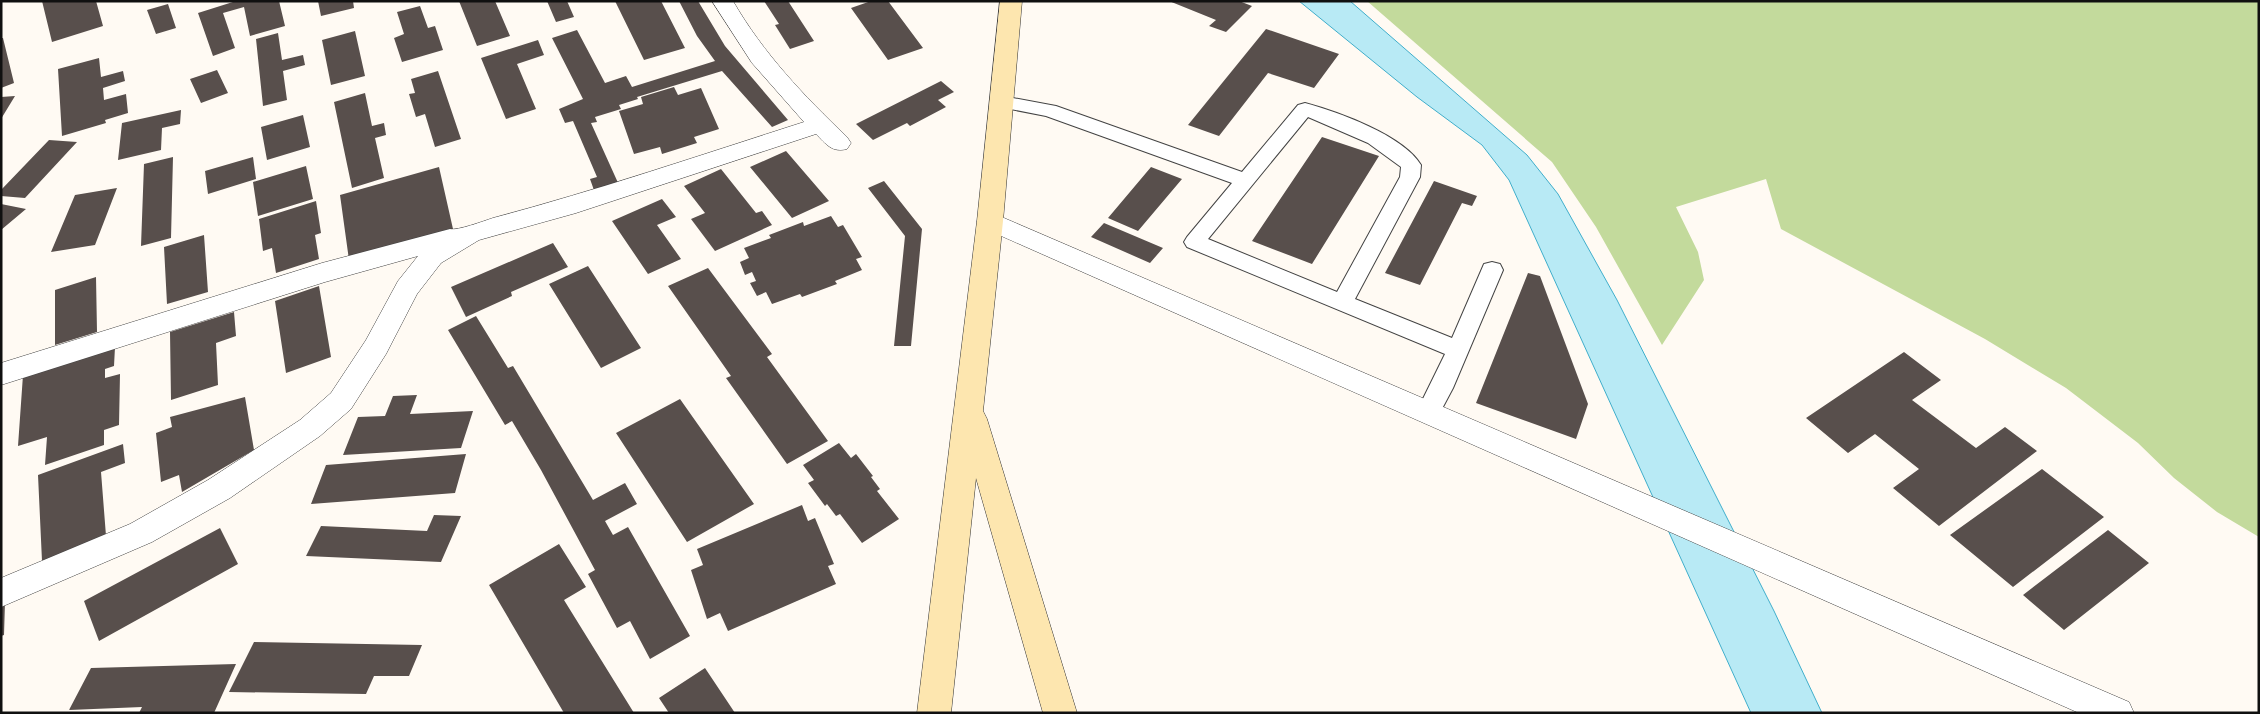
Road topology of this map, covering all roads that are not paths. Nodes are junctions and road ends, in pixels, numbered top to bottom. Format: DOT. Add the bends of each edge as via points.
graph roads {
  1 [pos="722,1"];
  2 [pos="1011,1"];
  3 [pos="1002,102"];
  4 [pos="1247,181"];
  5 [pos="990,222"];
  6 [pos="471,232"];
  7 [pos="1492,270"];
  8 [pos="1342,302"];
  9 [pos="1458,350"];
  10 [pos="1,374"];
  11 [pos="970,408"];
  12 [pos="1428,413"];
  13 [pos="1,593"];
  14 [pos="934,713"];
  15 [pos="1060,713"];
  16 [pos="2117,713"];
  1 -- 6 [label="street" via="734,23 794,100 830,134"];
  2 -- 3 [label="main road"];
  3 -- 4 [label="lane" via="1049,110"];
  3 -- 5 [label="main road"];
  4 -- 8 [label="lane" via="1194,242"];
  4 -- 8 [label="lane" via="1306,109 1369,135 1397,150 1411,165 1410,177"];
  5 -- 11 [label="main road"];
  5 -- 12 [label="street"];
  6 -- 10 [label="street" via="322,273"];
  6 -- 13 [label="street" via="432,256 407,288 376,347 341,401 310,428 220,489 140,533"];
  7 -- 9 [label="lane"];
  8 -- 9 [label="lane"];
  9 -- 12 [label="lane"];
  11 -- 14 [label="main road"];
  11 -- 15 [label="main road"];
  12 -- 16 [label="street"];
}
